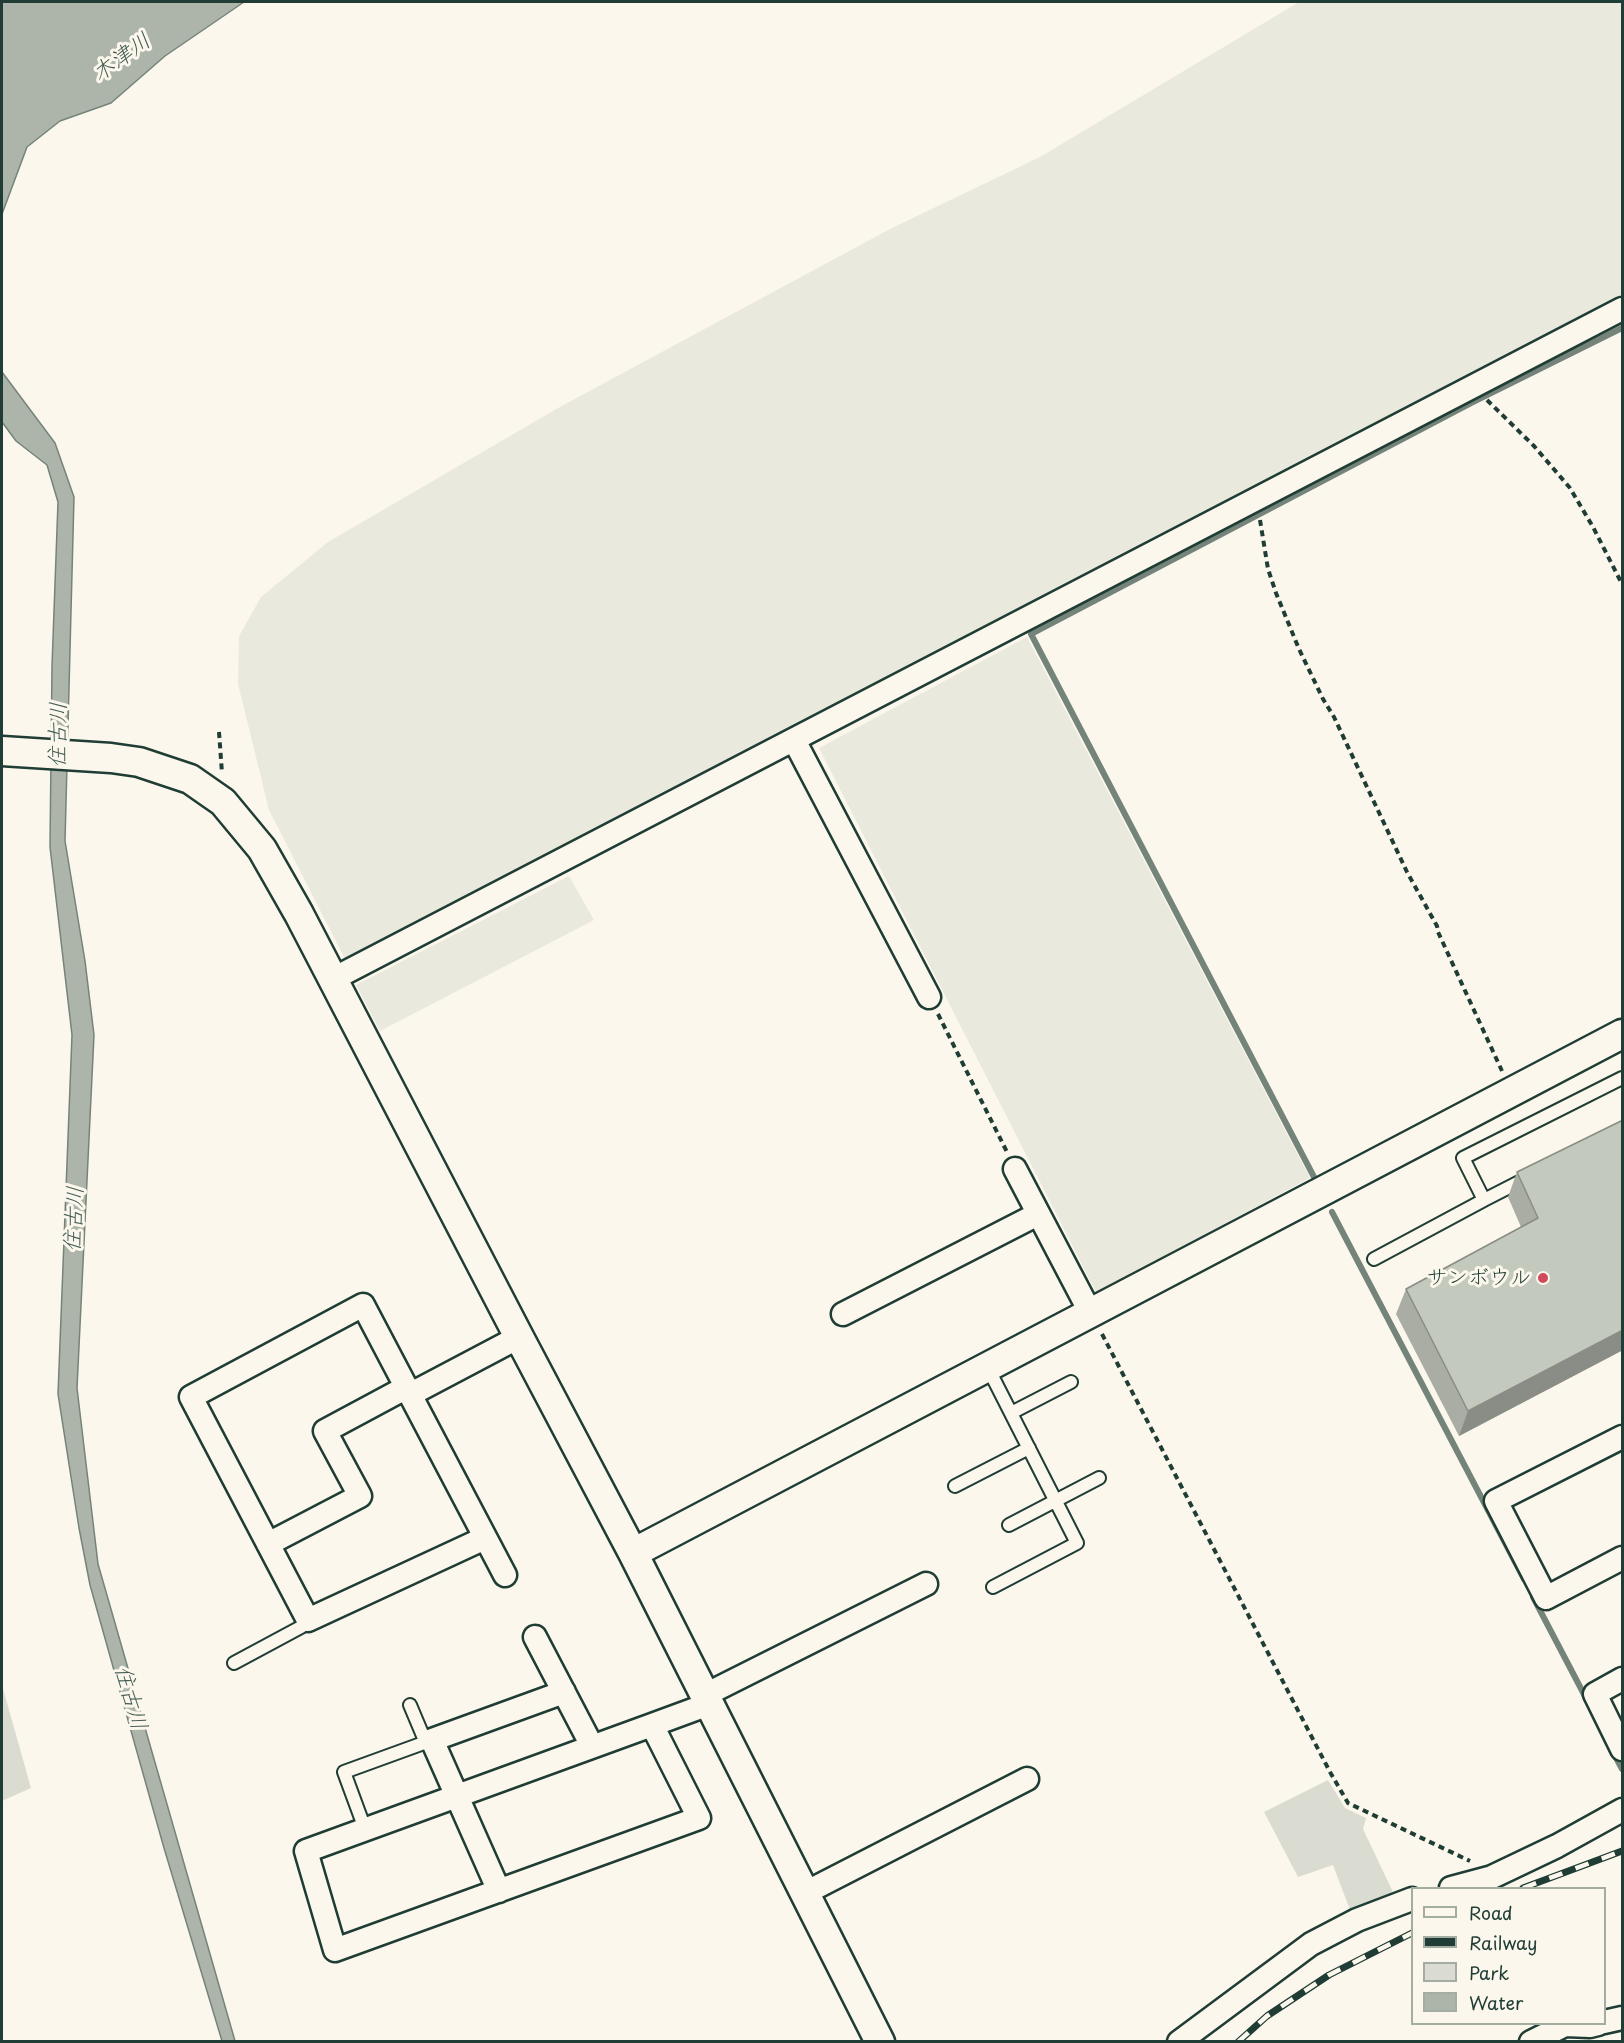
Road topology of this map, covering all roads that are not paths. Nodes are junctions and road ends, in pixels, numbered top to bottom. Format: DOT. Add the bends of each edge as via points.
graph roads {
  1 [pos="1623,309"];
  2 [pos="794,740"];
  3 [pos="4,751"];
  4 [pos="333,979"];
  5 [pos="929,998"];
  6 [pos="1623,1034"];
  7 [pos="1623,1078"];
  8 [pos="1015,1169"];
  9 [pos="1537,1173"];
  10 [pos="1484,1200"];
  11 [pos="1038,1214"];
  12 [pos="1374,1259"];
  13 [pos="843,1314"];
  14 [pos="1091,1314"];
  15 [pos="519,1337"];
  16 [pos="988,1368"];
  17 [pos="1071,1382"];
  18 [pos="409,1390"];
  19 [pos="1011,1413"];
  20 [pos="1623,1437"];
  21 [pos="1029,1448"];
  22 [pos="1099,1478"];
  23 [pos="955,1486"];
  24 [pos="1056,1501"];
  25 [pos="1009,1525"];
  26 [pos="485,1538"];
  27 [pos="268,1544"];
  28 [pos="633,1553"];
  29 [pos="1623,1558"];
  30 [pos="505,1575"];
  31 [pos="926,1584"];
  32 [pos="993,1587"];
  33 [pos="308,1620"];
  34 [pos="535,1637"];
  35 [pos="234,1664"];
  36 [pos="1623,1678"];
  37 [pos="564,1692"];
  38 [pos="707,1699"];
  39 [pos="410,1704"];
  40 [pos="652,1725"];
  41 [pos="429,1741"];
  42 [pos="592,1746"];
  43 [pos="1623,1749"];
  44 [pos="1027,1779"];
  45 [pos="457,1796"];
  46 [pos="1623,1810"];
  47 [pos="365,1829"];
  48 [pos="1455,1887"];
  49 [pos="499,1891"];
  50 [pos="805,1893"];
  51 [pos="1411,1900"];
  52 [pos="1623,2018"];
  53 [pos="1606,2022"];
  54 [pos="1565,2025"];
  55 [pos="1565,2025"];
  56 [pos="1594,2025"];
  57 [pos="880,2042"];
  58 [pos="1179,2042"];
  59 [pos="1531,2042"];
  1 -- 2 [label="street"];
  2 -- 4 [label="street"];
  2 -- 5 [label="street"];
  3 -- 4 [label="street" via="139,762 190,779 223,802 262,849"];
  4 -- 15 [label="street"];
  6 -- 14 [label="street"];
  7 -- 10 [label="lane" via="1463,1158"];
  8 -- 11 [label="street"];
  9 -- 10 [label="lane"];
  10 -- 12 [label="lane"];
  11 -- 13 [label="street"];
  11 -- 14 [label="street"];
  14 -- 16 [label="street"];
  15 -- 18 [label="street"];
  15 -- 28 [label="street"];
  16 -- 19 [label="lane"];
  16 -- 28 [label="street"];
  17 -- 19 [label="lane"];
  18 -- 26 [label="street"];
  18 -- 27 [label="street" via="325,1431 360,1496"];
  18 -- 27 [label="street" via="363,1305 191,1397"];
  19 -- 21 [label="lane"];
  20 -- 29 [label="street" via="1496,1501 1546,1598"];
  21 -- 23 [label="lane"];
  21 -- 24 [label="lane"];
  22 -- 24 [label="lane"];
  24 -- 25 [label="lane"];
  24 -- 32 [label="lane" via="1077,1543"];
  26 -- 30 [label="street"];
  26 -- 33 [label="street"];
  27 -- 33 [label="street"];
  28 -- 38 [label="street"];
  31 -- 38 [label="street"];
  33 -- 35 [label="lane"];
  34 -- 37 [label="street"];
  36 -- 43 [label="street" via="1594,1694"];
  37 -- 41 [label="street"];
  37 -- 42 [label="street"];
  38 -- 40 [label="street"];
  38 -- 50 [label="street"];
  39 -- 41 [label="lane"];
  40 -- 42 [label="street"];
  40 -- 49 [label="street" via="699,1818"];
  41 -- 45 [label="street"];
  41 -- 47 [label="lane" via="344,1772"];
  42 -- 45 [label="street"];
  44 -- 50 [label="street"];
  45 -- 47 [label="street"];
  45 -- 49 [label="street"];
  46 -- 48 [label="street" via="1492,1877"];
  47 -- 49 [label="street" via="306,1851 335,1950"];
  50 -- 57 [label="street"];
  51 -- 58 [label="street" via="1357,1920 1311,1944"];
  52 -- 53 [label="street"];
  54 -- 56 [label="street"];
  55 -- 59 [label="street"];
}
